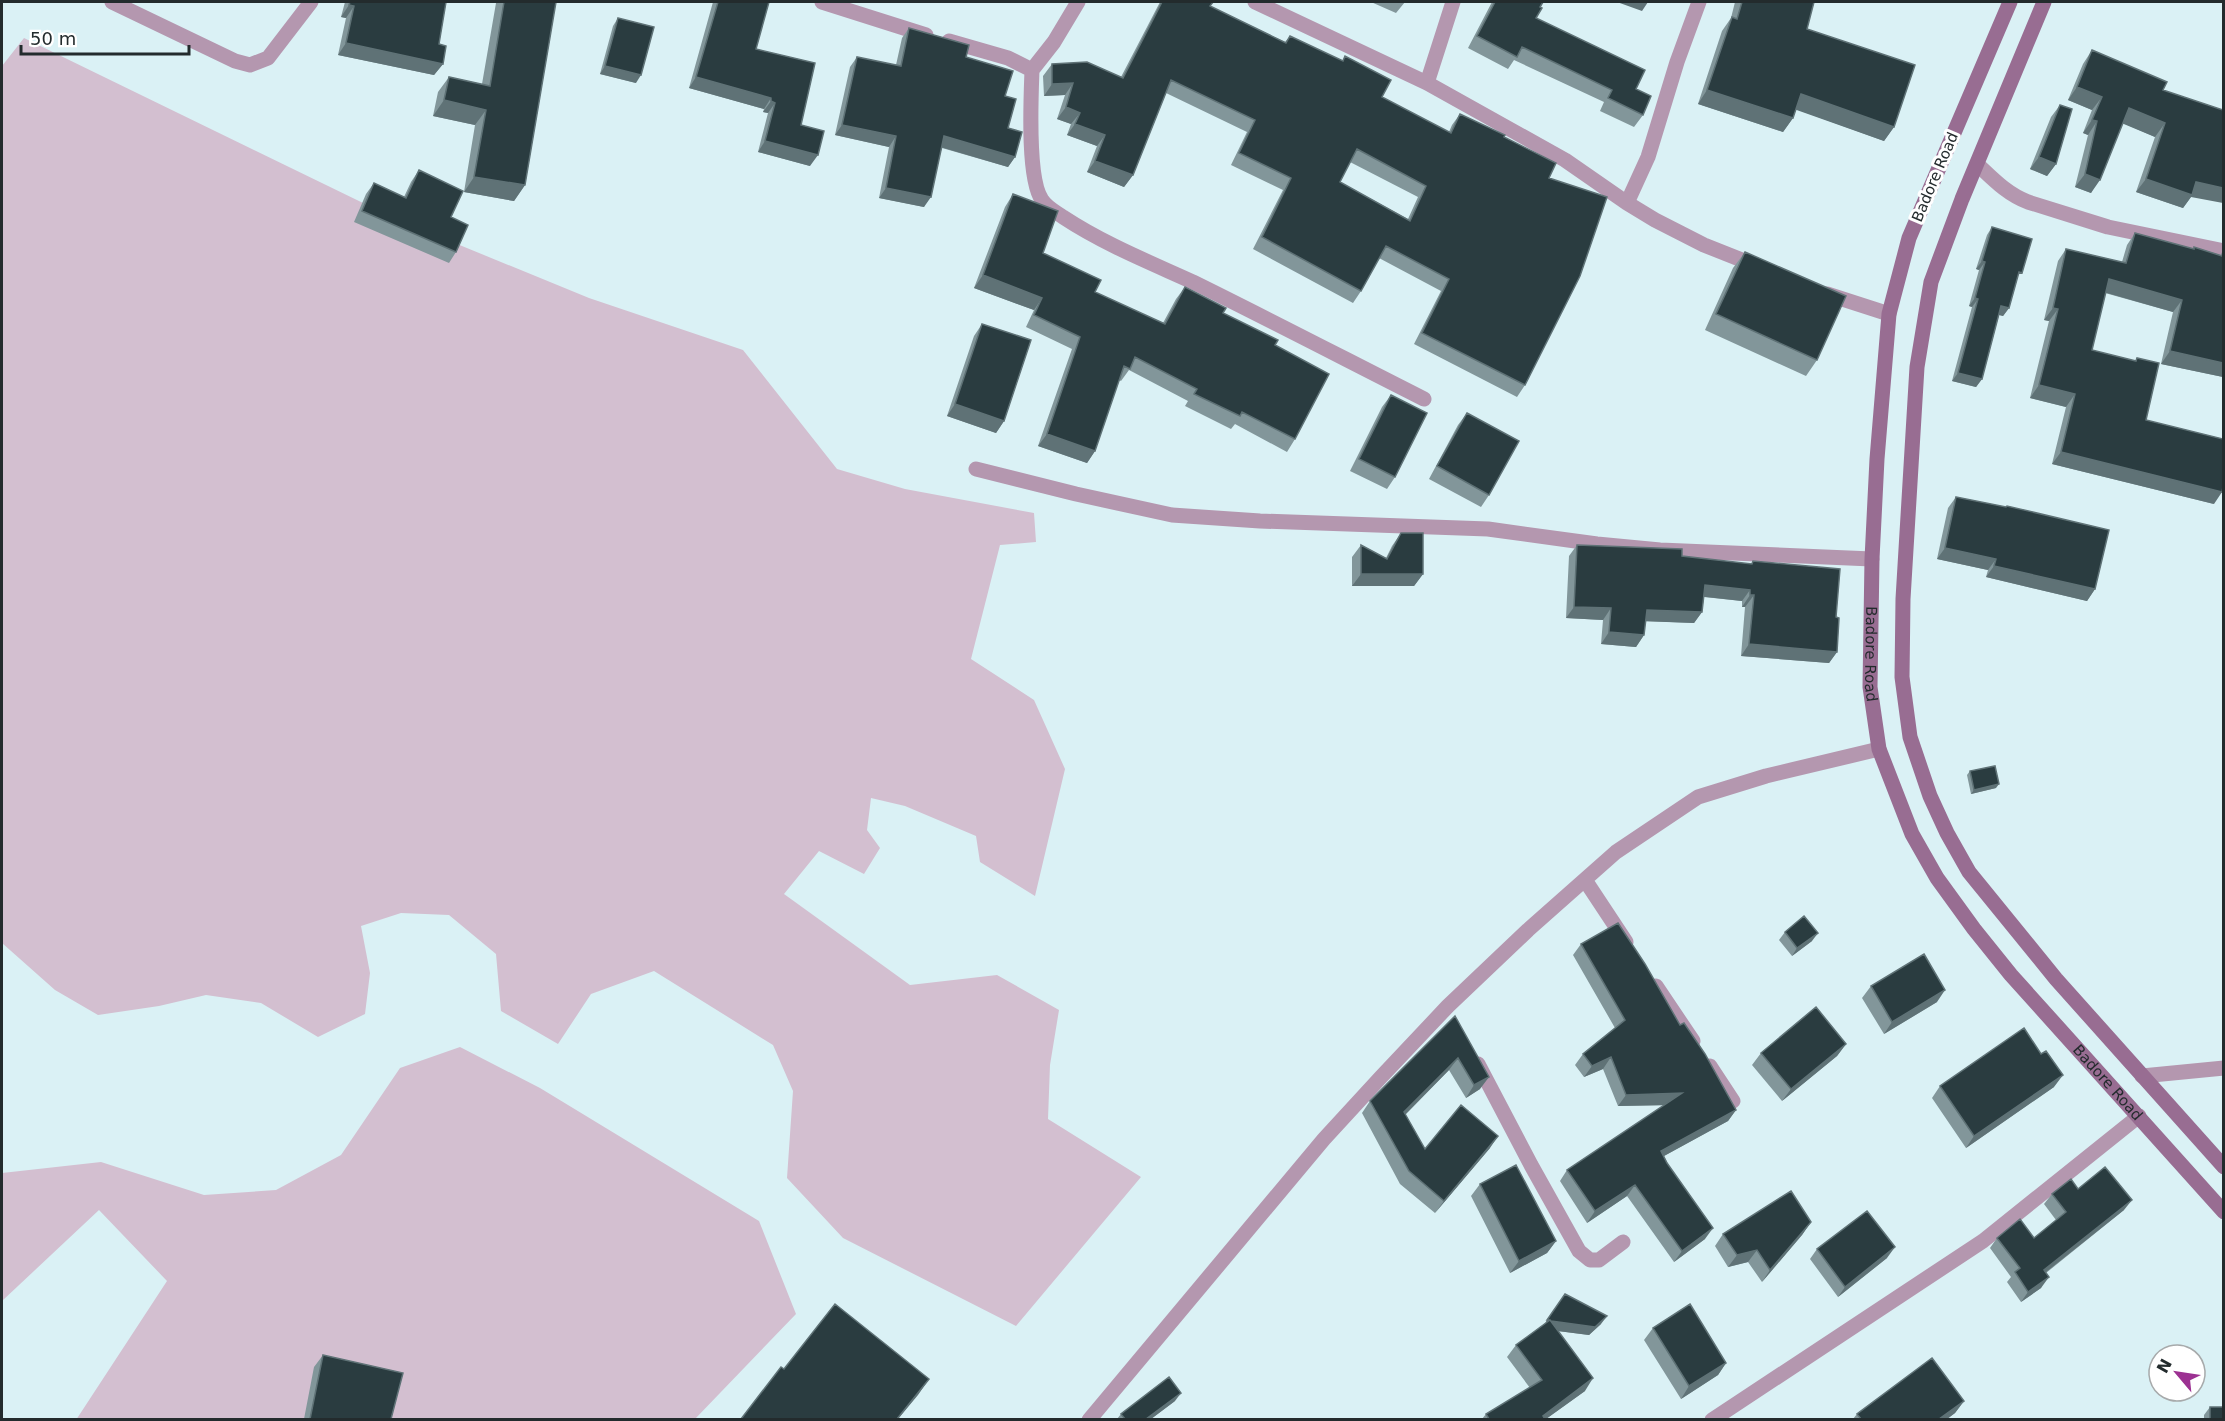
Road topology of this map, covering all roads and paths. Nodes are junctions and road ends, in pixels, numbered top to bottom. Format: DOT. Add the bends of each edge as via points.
graph roads {
  1 [pos="112,2"];
  2 [pos="311,2"];
  3 [pos="822,2"];
  4 [pos="1078,2"];
  5 [pos="1254,2"];
  6 [pos="1454,2"];
  7 [pos="1699,2"];
  8 [pos="2010,2"];
  9 [pos="2044,2"];
  10 [pos="1032,70"];
  11 [pos="1427,83"];
  12 [pos="1977,164"];
  13 [pos="1627,203"];
  14 [pos="2223,251"];
  15 [pos="1766,270"];
  16 [pos="1808,287"];
  17 [pos="1890,314"];
  18 [pos="1424,399"];
  19 [pos="976,469"];
  20 [pos="1872,559"];
  21 [pos="1879,749"];
  22 [pos="1585,880"];
  23 [pos="1636,957"];
  24 [pos="1649,976"];
  25 [pos="1470,1049"];
  26 [pos="2223,1068"];
  27 [pos="2142,1076"];
  28 [pos="1733,1101"];
  29 [pos="2139,1116"];
  30 [pos="2223,1167"];
  31 [pos="2223,1212"];
  32 [pos="1623,1242"];
  33 [pos="1089,1419"];
  34 [pos="1712,1419"];
  1 -- 2 [label="street" via="234,61 250,65 268,58"];
  3 -- 10 [label="street" via="1008,58"];
  4 -- 10 [label="street"];
  5 -- 11 [label="street"];
  6 -- 11 [label="street"];
  7 -- 13 [label="street" via="1648,157"];
  8 -- 17 [label="main road, Badore Road" via="1909,238"];
  9 -- 12 [label="main road, Badore Road"];
  10 -- 18 [label="street" via="1030,132 1035,180 1041,200 1050,208 1114,246"];
  11 -- 13 [label="street" via="1565,160"];
  12 -- 14 [label="street" via="2004,189 2028,202 2108,226"];
  12 -- 27 [label="main road, Badore Road" via="1931,282 1917,367 1902,631 1902,677 1910,737 1930,796 1969,872"];
  13 -- 15 [label="street" via="1704,245"];
  16 -- 17 [label="street"];
  17 -- 20 [label="main road, Badore Road"];
  19 -- 20 [label="street" via="1172,514 1488,529 1660,550"];
  20 -- 21 [label="main road, Badore Road" via="1870,687"];
  21 -- 22 [label="street" via="1698,797 1616,852"];
  21 -- 29 [label="main road, Badore Road" via="1908,823 1937,878 2004,966"];
  22 -- 23 [label="street"];
  22 -- 33 [label="street" via="1528,930 1324,1139"];
  24 -- 28 [label="street"];
  25 -- 32 [label="street" via="1580,1251 1590,1260 1599,1260"];
  26 -- 27 [label="street"];
  27 -- 30 [label="main road, Badore Road"];
  29 -- 31 [label="main road, Badore Road"];
  29 -- 34 [label="street" via="1983,1240"];
}
